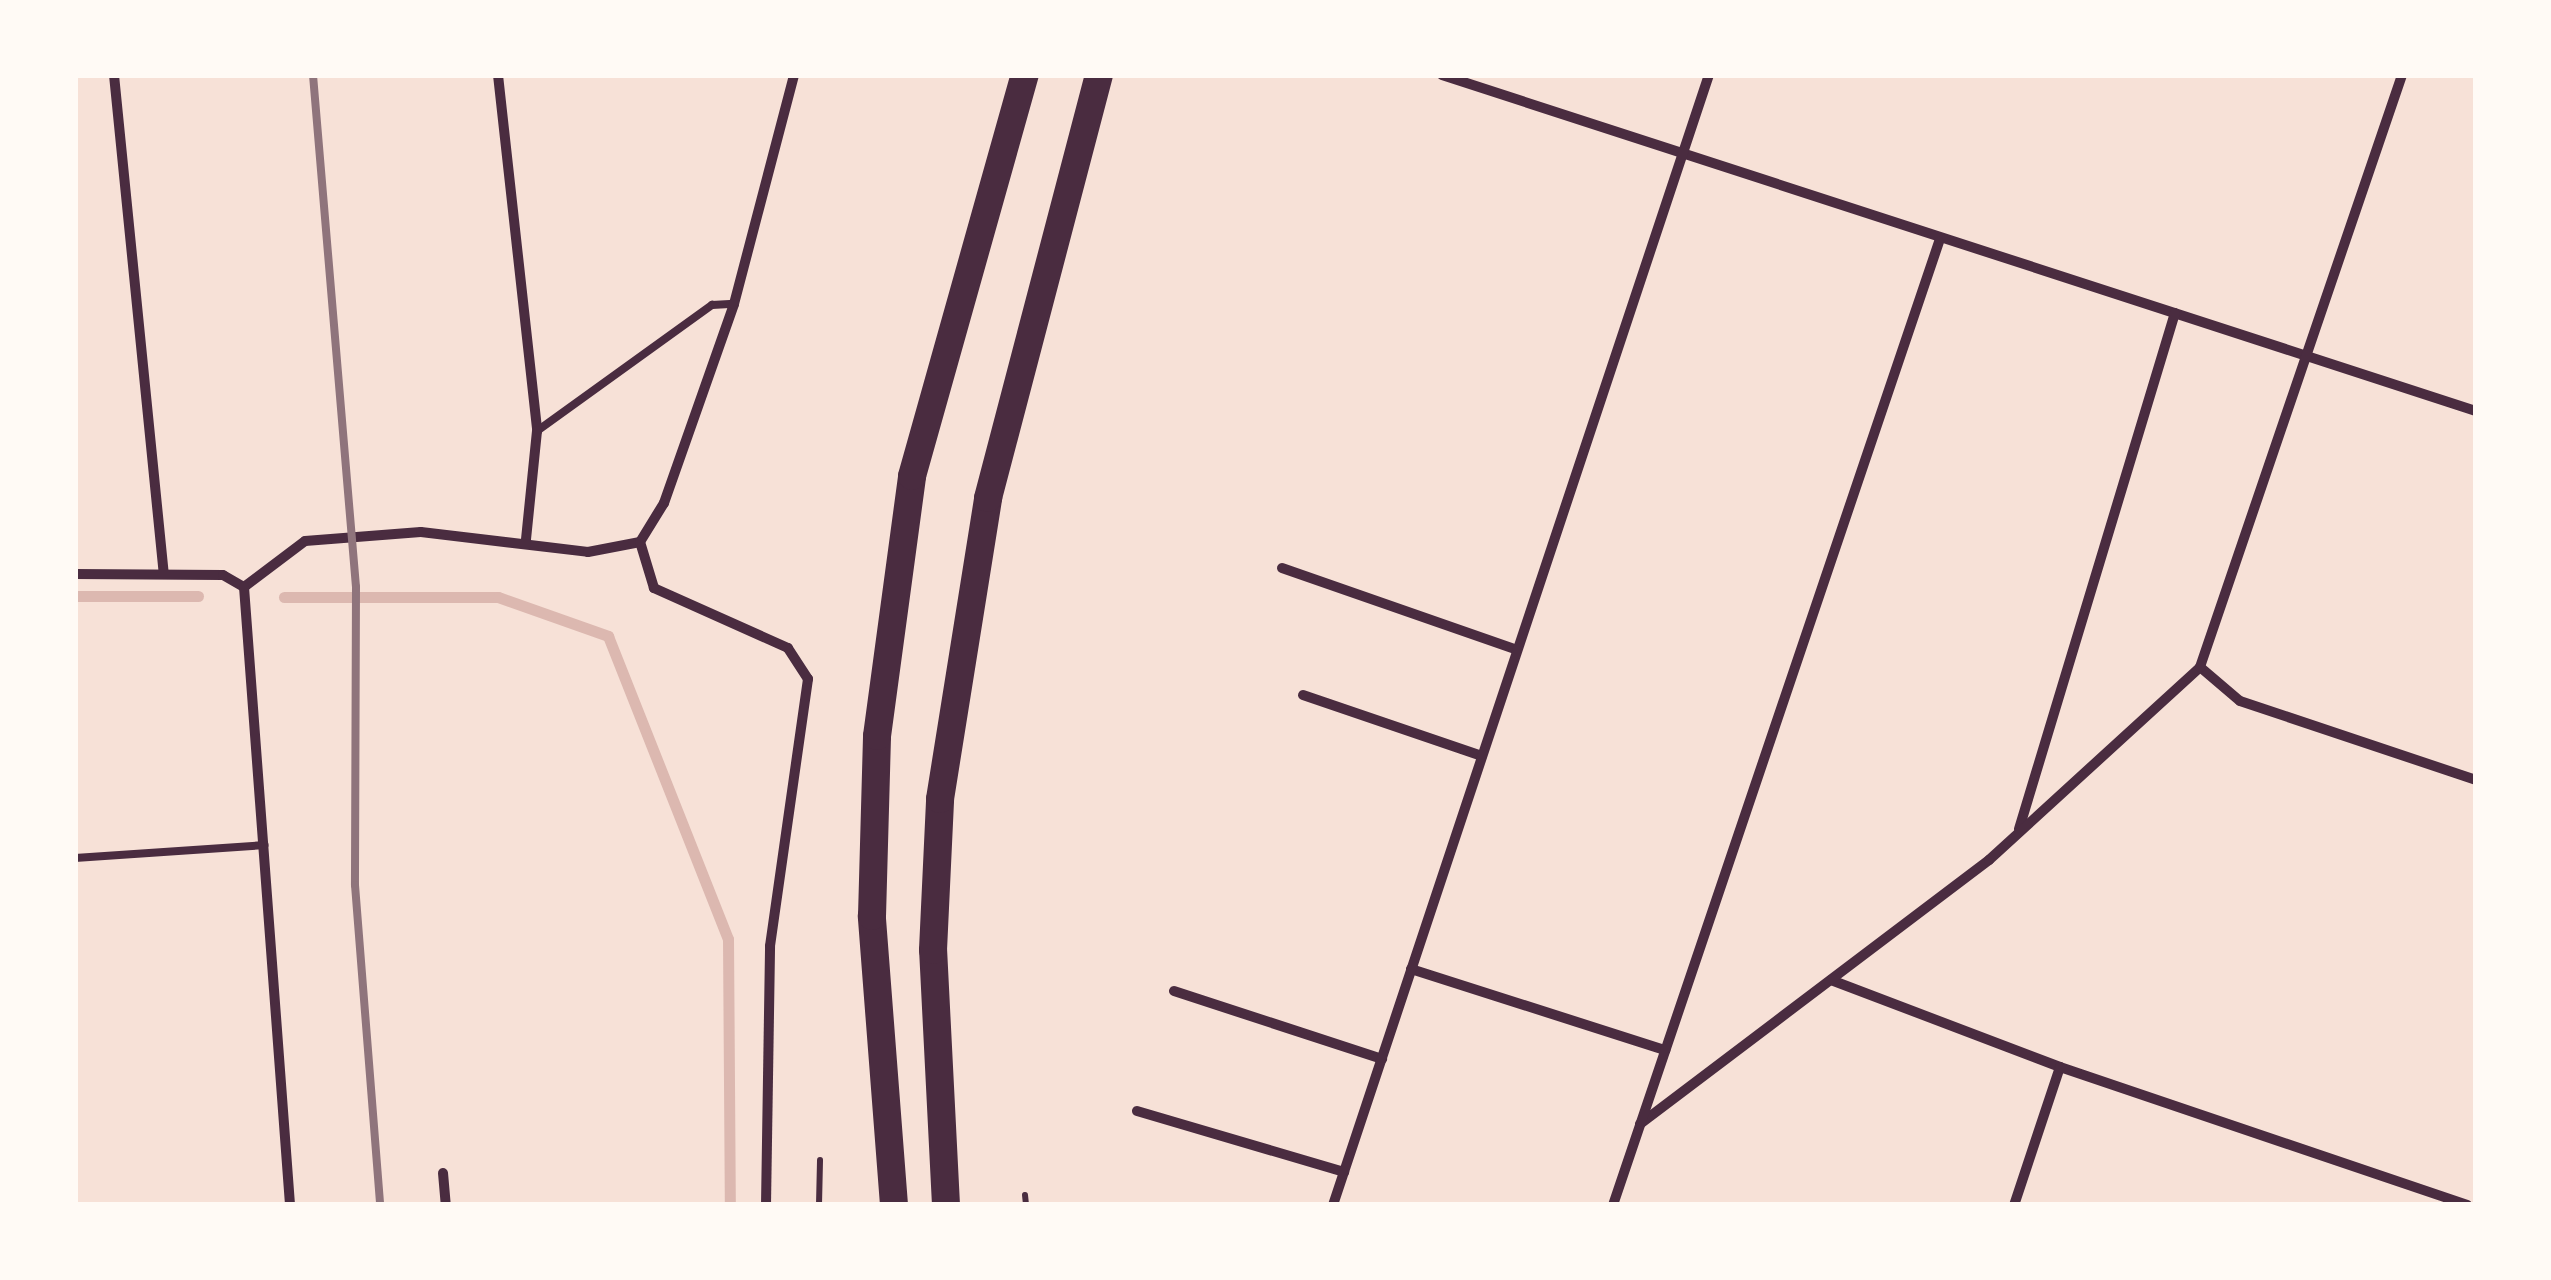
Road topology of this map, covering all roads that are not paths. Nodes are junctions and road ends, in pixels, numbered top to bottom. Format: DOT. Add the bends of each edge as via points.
graph roads {
  1 [pos="114,75"];
  2 [pos="498,75"];
  3 [pos="794,75"];
  4 [pos="1025,75"];
  5 [pos="1099,75"];
  6 [pos="1442,75"];
  7 [pos="1708,75"];
  8 [pos="2402,75"];
  9 [pos="1681,156"];
  10 [pos="1939,242"];
  11 [pos="734,304"];
  12 [pos="2175,313"];
  13 [pos="2309,354"];
  14 [pos="2476,412"];
  15 [pos="537,431"];
  16 [pos="526,540"];
  17 [pos="640,542"];
  18 [pos="1282,568"];
  19 [pos="164,572"];
  20 [pos="75,574"];
  21 [pos="244,587"];
  22 [pos="1517,650"];
  23 [pos="2200,666"];
  24 [pos="1302,695"];
  25 [pos="1482,756"];
  26 [pos="2476,780"];
  27 [pos="2018,830"];
  28 [pos="266,845"];
  29 [pos="75,858"];
  30 [pos="1412,969"];
  31 [pos="1831,980"];
  32 [pos="1174,991"];
  33 [pos="1666,1050"];
  34 [pos="1382,1059"];
  35 [pos="2060,1067"];
  36 [pos="1137,1111"];
  37 [pos="1640,1124"];
  38 [pos="1344,1172"];
  39 [pos="442,1173"];
  40 [pos="290,1205"];
  41 [pos="446,1205"];
  42 [pos="766,1205"];
  43 [pos="894,1205"];
  44 [pos="946,1205"];
  45 [pos="1333,1205"];
  46 [pos="1614,1205"];
  47 [pos="2014,1205"];
  48 [pos="2467,1205"];
  1 -- 19 [label="street"];
  2 -- 15 [label="street"];
  3 -- 11 [label="street"];
  4 -- 43 [label="highway" via="912,476 876,736 872,916"];
  5 -- 44 [label="highway" via="988,498 943,780 933,950"];
  6 -- 9 [label="street"];
  7 -- 9 [label="street"];
  8 -- 13 [label="street"];
  9 -- 10 [label="street"];
  9 -- 22 [label="street"];
  10 -- 12 [label="street"];
  10 -- 33 [label="street"];
  11 -- 15 [label="lane" via="712,305"];
  11 -- 17 [label="street"];
  12 -- 13 [label="street"];
  12 -- 27 [label="street"];
  13 -- 14 [label="street"];
  13 -- 23 [label="street"];
  15 -- 16 [label="street"];
  16 -- 17 [label="street" via="588,552"];
  16 -- 21 [label="street" via="421,532 305,541"];
  17 -- 42 [label="street" via="654,588 788,648 808,679 770,946"];
  18 -- 22 [label="street"];
  19 -- 20 [label="street"];
  19 -- 21 [label="street" via="223,575"];
  21 -- 28 [label="street"];
  22 -- 25 [label="street"];
  23 -- 26 [label="street" via="2240,702"];
  23 -- 27 [label="street"];
  24 -- 25 [label="street"];
  25 -- 30 [label="street"];
  27 -- 31 [label="street"];
  28 -- 29 [label="lane"];
  28 -- 40 [label="street"];
  30 -- 33 [label="street"];
  30 -- 34 [label="street"];
  31 -- 35 [label="street"];
  31 -- 37 [label="street"];
  32 -- 34 [label="street"];
  33 -- 37 [label="street"];
  34 -- 38 [label="street"];
  35 -- 47 [label="street"];
  35 -- 48 [label="street"];
  36 -- 38 [label="street"];
  37 -- 46 [label="street"];
  38 -- 45 [label="street"];
  39 -- 41 [label="street"];
}
